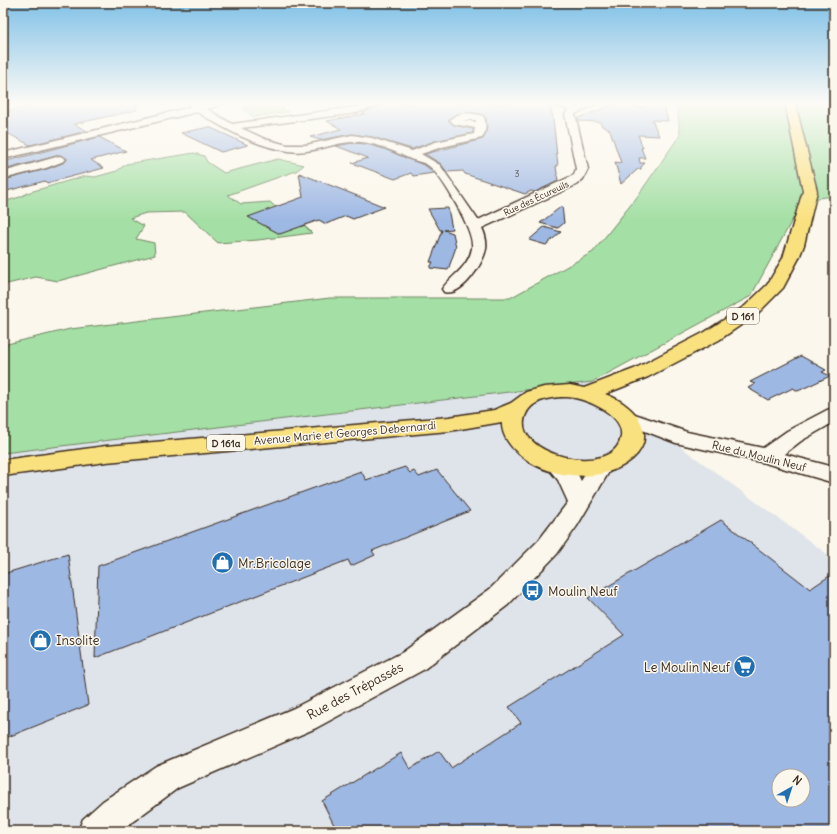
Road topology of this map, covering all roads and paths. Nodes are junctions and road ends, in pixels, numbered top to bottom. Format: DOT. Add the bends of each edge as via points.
graph roads {
  1 [pos="26,142"];
  2 [pos="55,142"];
  3 [pos="267,142"];
  4 [pos="333,142"];
  5 [pos="372,142"];
  6 [pos="452,142"];
  7 [pos="576,142"];
  8 [pos="799,142"];
  9 [pos="3,147"];
  10 [pos="410,155"];
  11 [pos="3,156"];
  12 [pos="60,159"];
  13 [pos="3,176"];
  14 [pos="3,183"];
  15 [pos="3,186"];
  16 [pos="475,226"];
  17 [pos="450,289"];
  18 [pos="640,372"];
  19 [pos="587,394"];
  20 [pos="518,408"];
  21 [pos="620,412"];
  22 [pos="834,414"];
  23 [pos="449,424"];
  24 [pos="517,437"];
  25 [pos="683,438"];
  26 [pos="633,439"];
  27 [pos="766,456"];
  28 [pos="555,463"];
  29 [pos="602,465"];
  30 [pos="3,468"];
  31 [pos="834,475"];
  32 [pos="579,502"];
  33 [pos="95,831"];
  1 -- 9 [label="street"];
  2 -- 11 [label="street"];
  3 -- 4 [label="street" via="305,149"];
  5 -- 10 [label="street"];
  6 -- 10 [label="street"];
  7 -- 16 [label="street, Rue des Écureuils" via="582,169 572,182"];
  8 -- 18 [label="main road, D 161" via="810,191 796,245 774,288 736,321"];
  10 -- 16 [label="street" via="438,167"];
  12 -- 13 [label="street"];
  14 -- 15 [label="street"];
  16 -- 17 [label="street" via="479,241 476,256 471,266"];
  18 -- 19 [label="main road, D 161"];
  18 -- 21 [label="main road"];
  19 -- 20 [label="main road" via="565,391 539,394"];
  19 -- 21 [label="main road"];
  20 -- 23 [label="main road, Avenue Marie et Georges Debernardi / D 161a" via="495,417"];
  20 -- 24 [label="main road" via="513,417"];
  21 -- 25 [label="street, Rue du Moulin Neuf"];
  21 -- 26 [label="main road" via="632,428"];
  22 -- 27 [label="street" via="794,436"];
  23 -- 24 [label="main road, Avenue Marie et Georges Debernardi / D 161a" via="484,428"];
  23 -- 30 [label="main road, Avenue Marie et Georges Debernardi / D 161a" via="106,454"];
  24 -- 28 [label="main road" via="526,448 539,457"];
  25 -- 26 [label="street, Rue du Moulin Neuf"];
  25 -- 27 [label="street, Rue du Moulin Neuf"];
  26 -- 29 [label="main road" via="628,450 618,459"];
  27 -- 31 [label="street, Rue du Moulin Neuf"];
  28 -- 29 [label="main road" via="579,467"];
  28 -- 32 [label="street" via="568,476"];
  29 -- 32 [label="street, Rue des Trépassés"];
  32 -- 33 [label="street, Rue des Trépassés" via="548,547 499,597 413,661 305,718 167,777 115,813"];
}
